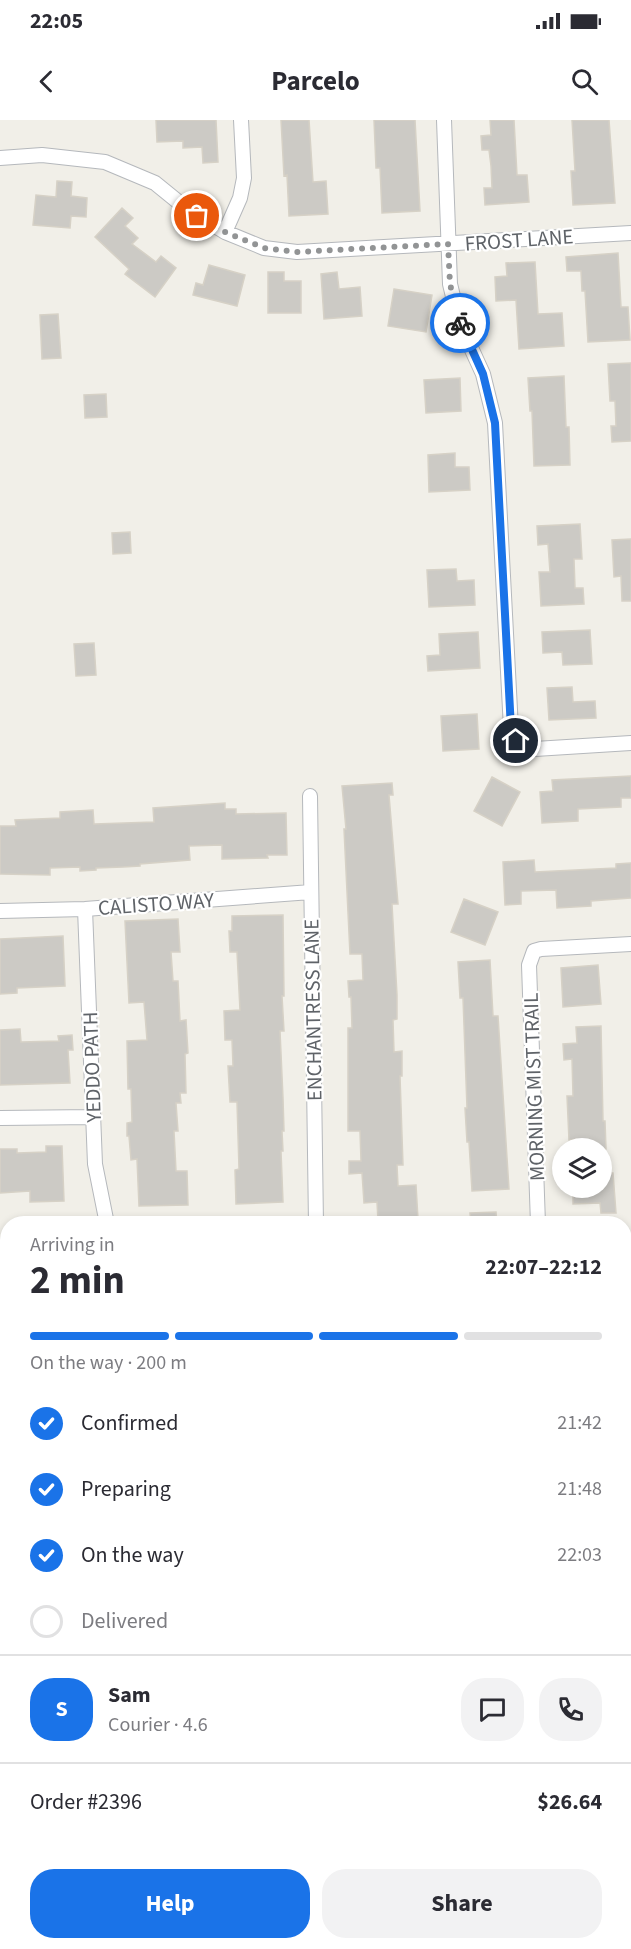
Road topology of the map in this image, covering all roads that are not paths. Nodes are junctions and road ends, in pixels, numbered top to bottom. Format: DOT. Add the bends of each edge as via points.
graph roads {
  1 [pos="241,120"];
  2 [pos="444,120"];
  3 [pos="0,158"];
  4 [pos="225,232"];
  5 [pos="631,233"];
  6 [pos="448,244"];
  7 [pos="631,743"];
  8 [pos="310,795"];
  9 [pos="311,892"];
  10 [pos="86,909"];
  11 [pos="0,911"];
  12 [pos="631,944"];
  13 [pos="94,1117"];
  14 [pos="0,1118"];
  15 [pos="105,1216"];
  16 [pos="316,1216"];
  17 [pos="538,1216"];
  1 -- 4 [label="street" via="244,178"];
  2 -- 6 [label="street"];
  3 -- 4 [label="street, FROST LANE" via="42,155 105,162 155,183"];
  4 -- 6 [label="street, FROST LANE" via="264,248 297,252"];
  5 -- 6 [label="street, FROST LANE"];
  6 -- 7 [label="street" via="450,284 457,313 483,374 495,423 511,729 516,741 535,749"];
  8 -- 9 [label="street, ENCHANTRESS LANE"];
  9 -- 10 [label="street, CALISTO WAY"];
  9 -- 16 [label="street, ENCHANTRESS LANE"];
  10 -- 11 [label="street, CALISTO WAY"];
  10 -- 13 [label="street, YEDDO PATH"];
  12 -- 17 [label="street, MORNING MIST TRAIL" via="541,949 534,951 529,965"];
  13 -- 14 [label="street"];
  13 -- 15 [label="street, YEDDO PATH" via="95,1164"];
}
